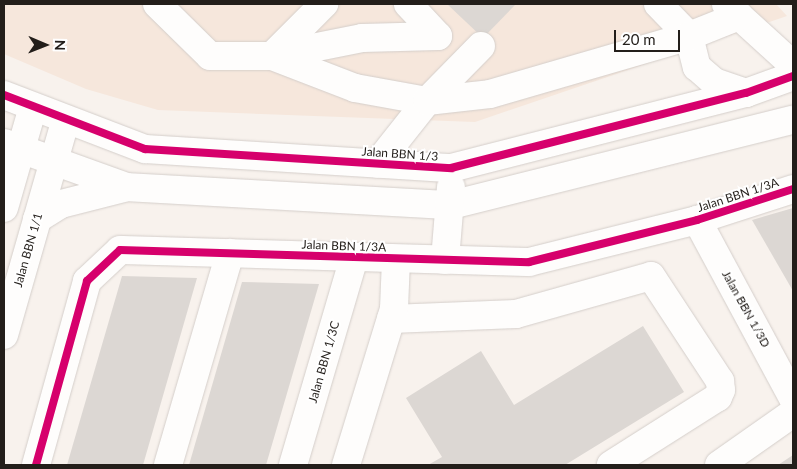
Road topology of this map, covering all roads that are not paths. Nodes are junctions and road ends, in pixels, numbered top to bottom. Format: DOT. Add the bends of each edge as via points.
graph roads {
  1 [pos="156,4"];
  2 [pos="324,4"];
  3 [pos="408,4"];
  4 [pos="658,4"];
  5 [pos="732,10"];
  6 [pos="678,40"];
  7 [pos="481,46"];
  8 [pos="272,56"];
  9 [pos="793,65"];
  10 [pos="697,67"];
  11 [pos="793,76"];
  12 [pos="746,93"];
  13 [pos="4,95"];
  14 [pos="427,101"];
  15 [pos="33,107"];
  16 [pos="662,114"];
  17 [pos="793,120"];
  18 [pos="65,122"];
  19 [pos="12,147"];
  20 [pos="53,164"];
  21 [pos="377,164"];
  22 [pos="451,168"];
  23 [pos="126,188"];
  24 [pos="793,189"];
  25 [pos="451,205"];
  26 [pos="4,208"];
  27 [pos="37,220"];
  28 [pos="697,220"];
  29 [pos="230,254"];
  30 [pos="354,258"];
  31 [pos="405,259"];
  32 [pos="445,260"];
  33 [pos="402,318"];
  34 [pos="4,335"];
  35 [pos="793,398"];
  36 [pos="793,413"];
  37 [pos="36,465"];
  38 [pos="168,465"];
  39 [pos="293,465"];
  40 [pos="346,465"];
  41 [pos="611,465"];
  42 [pos="719,465"];
  1 -- 8 [label="street" via="210,56"];
  2 -- 8 [label="street"];
  3 -- 8 [label="street" via="438,36 362,38"];
  4 -- 6 [label="street"];
  5 -- 6 [label="street"];
  5 -- 9 [label="street"];
  6 -- 10 [label="street"];
  6 -- 14 [label="street" via="490,94"];
  7 -- 14 [label="street"];
  8 -- 14 [label="street" via="355,88"];
  10 -- 12 [label="street" via="714,82"];
  10 -- 16 [label="street" via="687,88"];
  11 -- 12 [label="street, Jalan BBN 1/3"];
  12 -- 16 [label="street, Jalan BBN 1/3"];
  13 -- 15 [label="street, Jalan BBN 1/3"];
  14 -- 21 [label="street"];
  15 -- 18 [label="street, Jalan BBN 1/3"];
  15 -- 19 [label="street"];
  16 -- 22 [label="street, Jalan BBN 1/3"];
  17 -- 25 [label="street"];
  18 -- 20 [label="street, Jalan BBN 1/1"];
  18 -- 21 [label="street, Jalan BBN 1/3" via="144,149"];
  19 -- 20 [label="street"];
  19 -- 26 [label="street"];
  20 -- 23 [label="street"];
  20 -- 27 [label="street, Jalan BBN 1/1"];
  21 -- 22 [label="street, Jalan BBN 1/3"];
  22 -- 25 [label="street"];
  23 -- 25 [label="street"];
  23 -- 27 [label="street" via="61,204"];
  24 -- 28 [label="street, Jalan BBN 1/3A"];
  25 -- 32 [label="street"];
  27 -- 34 [label="street, Jalan BBN 1/1"];
  28 -- 32 [label="street, Jalan BBN 1/3A" via="529,262"];
  28 -- 35 [label="street, Jalan BBN 1/3D"];
  29 -- 30 [label="street, Jalan BBN 1/3A"];
  29 -- 37 [label="street, Jalan BBN 1/3A" via="120,250 87,281"];
  29 -- 38 [label="street"];
  30 -- 31 [label="street, Jalan BBN 1/3A"];
  30 -- 39 [label="street, Jalan BBN 1/3C"];
  31 -- 32 [label="street, Jalan BBN 1/3A"];
  31 -- 33 [label="street"];
  33 -- 40 [label="street"];
  33 -- 41 [label="street" via="516,314 651,276 720,382 721,390 718,397"];
  36 -- 42 [label="street"];
}
